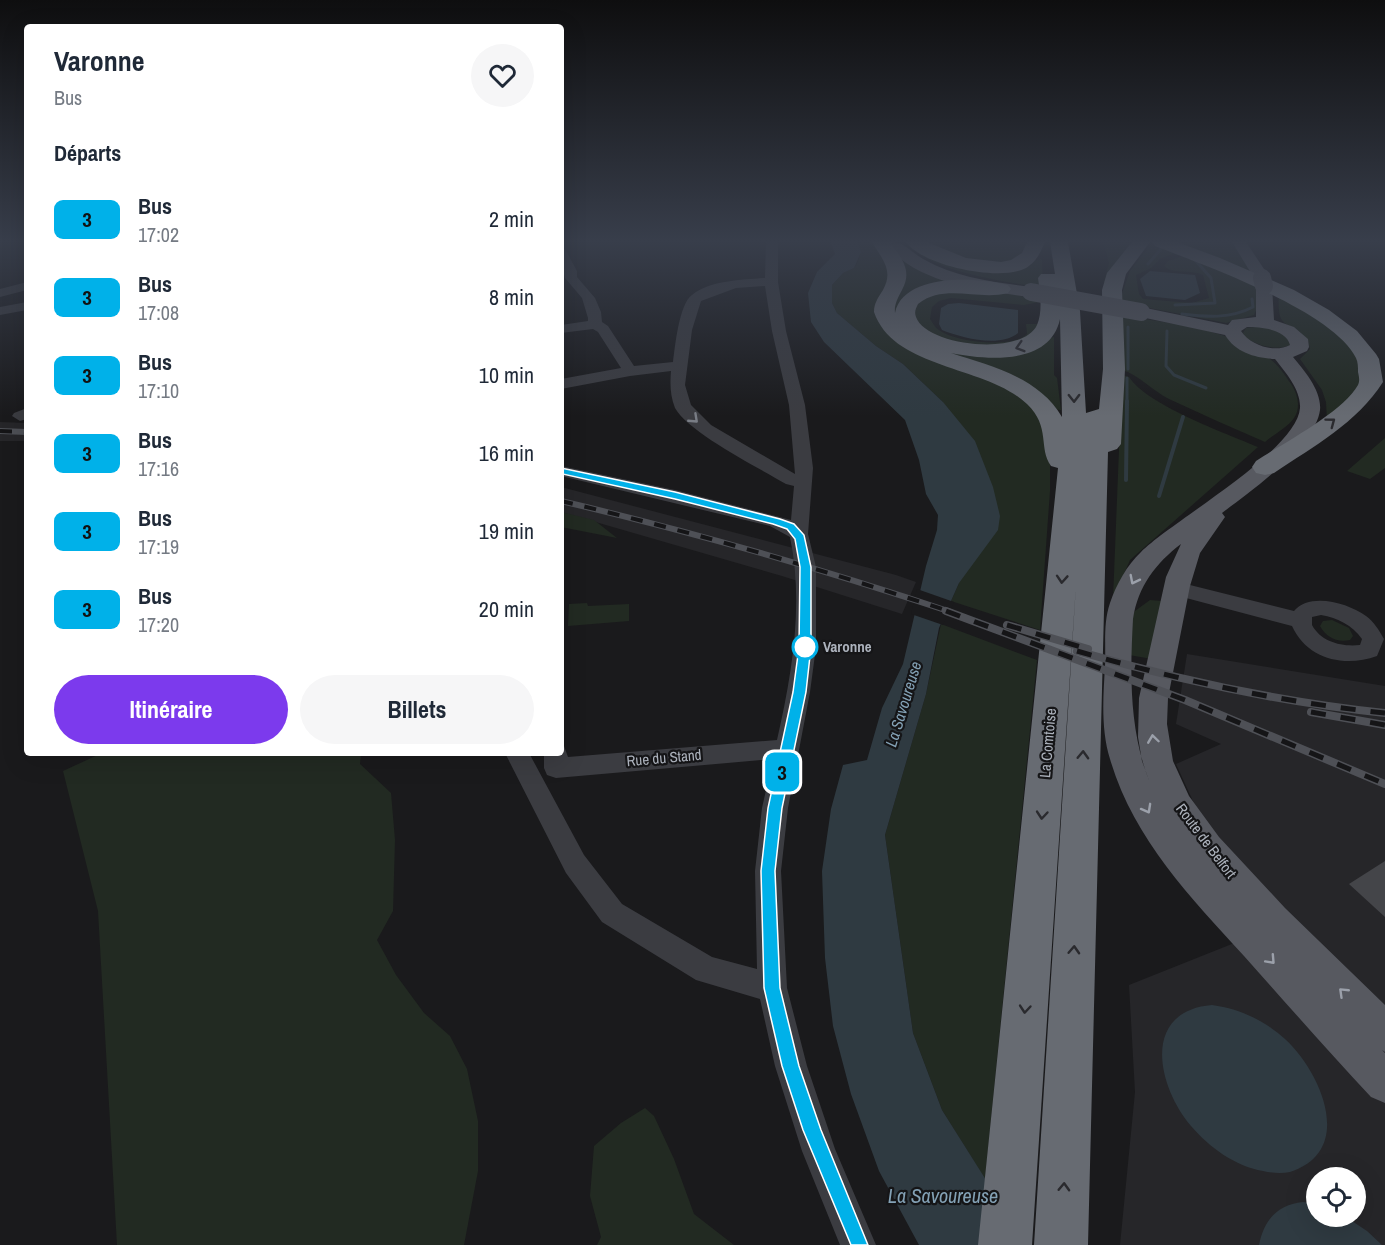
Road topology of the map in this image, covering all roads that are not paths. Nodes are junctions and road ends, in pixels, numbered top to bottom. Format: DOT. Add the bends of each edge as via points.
graph roads {
  1 [pos="588,300"];
  2 [pos="695,300"];
  3 [pos="774,300"];
  4 [pos="888,300"];
  5 [pos="911,300"];
  6 [pos="1050,300"];
  7 [pos="1068,300"];
  8 [pos="1076,300"];
  9 [pos="1087,300"];
  10 [pos="1112,300"];
  11 [pos="1264,300"];
  12 [pos="1302,300"];
  13 [pos="24,308"];
  14 [pos="5,310"];
  15 [pos="1265,323"];
  16 [pos="595,324"];
  17 [pos="564,329"];
  18 [pos="1232,331"];
  19 [pos="1280,353"];
  20 [pos="680,366"];
  21 [pos="630,371"];
  22 [pos="564,383"];
  23 [pos="1265,467"];
  24 [pos="564,472"];
  25 [pos="802,483"];
  26 [pos="1224,501"];
  27 [pos="1185,529"];
  28 [pos="799,534"];
  29 [pos="1079,535"];
  30 [pos="1178,589"];
  31 [pos="1300,621"];
  32 [pos="1379,640"];
  33 [pos="786,752"];
  34 [pos="519,756"];
  35 [pos="556,756"];
  36 [pos="772,988"];
  37 [pos="1385,1032"];
  38 [pos="1385,1083"];
  39 [pos="1007,1225"];
  40 [pos="858,1245"];
  41 [pos="1061,1245"];
  1 -- 16 [label="street"];
  2 -- 20 [label="street"];
  3 -- 25 [label="street" via="797,405"];
  4 -- 29 [label="highway" via="884,308 893,329 920,347 1016,386 1048,413 1057,435"];
  6 -- 5 [label="highway, one-way" via="1046,329 1030,344 998,352 951,347 919,333 905,314"];
  7 -- 29 [label="highway, La Comtoise, one-way"];
  8 -- 18 [label="main road, bridge"];
  9 -- 29 [label="highway, La Comtoise" via="1095,378"];
  10 -- 29 [label="highway" via="1114,369 1109,434"];
  11 -- 15 [label="main road"];
  23 -- 12 [label="highway, one-way" via="1330,424 1362,396 1374,374 1365,344 1352,331"];
  13 -- 14 [label="street"];
  15 -- 18 [label="main road" via="1242,323"];
  15 -- 19 [label="main road" via="1288,331 1301,342 1295,351"];
  16 -- 17 [label="street"];
  16 -- 21 [label="street" via="603,329"];
  18 -- 19 [label="main road" via="1250,347"];
  19 -- 23 [label="main road, Route de Belfort" via="1305,388 1309,417 1299,434"];
  20 -- 21 [label="street"];
  20 -- 25 [label="street, one-way" via="680,400 691,417"];
  21 -- 22 [label="street"];
  23 -- 26 [label="main road, Route de Belfort"];
  24 -- 28 [label="street" via="767,519"];
  25 -- 28 [label="street"];
  26 -- 27 [label="main road, Route de Belfort"];
  26 -- 30 [label="main road, Route de Belfort" via="1185,560"];
  27 -- 30 [label="main road" via="1164,566 1166,577"];
  27 -- 38 [label="main road, Route de Belfort, one-way" via="1140,568 1122,605 1118,712 1125,759 1150,815 1178,856"];
  28 -- 33 [label="street" via="806,567 805,647"];
  29 -- 39 [label="highway, La Comtoise, one-way"];
  41 -- 29 [label="highway, La Comtoise, one-way"];
  30 -- 31 [label="street"];
  37 -- 30 [label="main road, Route de Belfort, one-way" via="1300,951 1225,869 1173,797 1156,756 1151,722"];
  31 -- 32 [label="street" via="1306,611 1330,609 1357,620"];
  31 -- 32 [label="street" via="1311,638 1338,652 1364,653"];
  33 -- 35 [label="street, Rue du Stand" via="771,749 556,768"];
  33 -- 36 [label="street" via="768,871"];
  34 -- 36 [label="street" via="575,864 612,913 705,970"];
  36 -- 40 [label="street" via="790,1066"];
}
